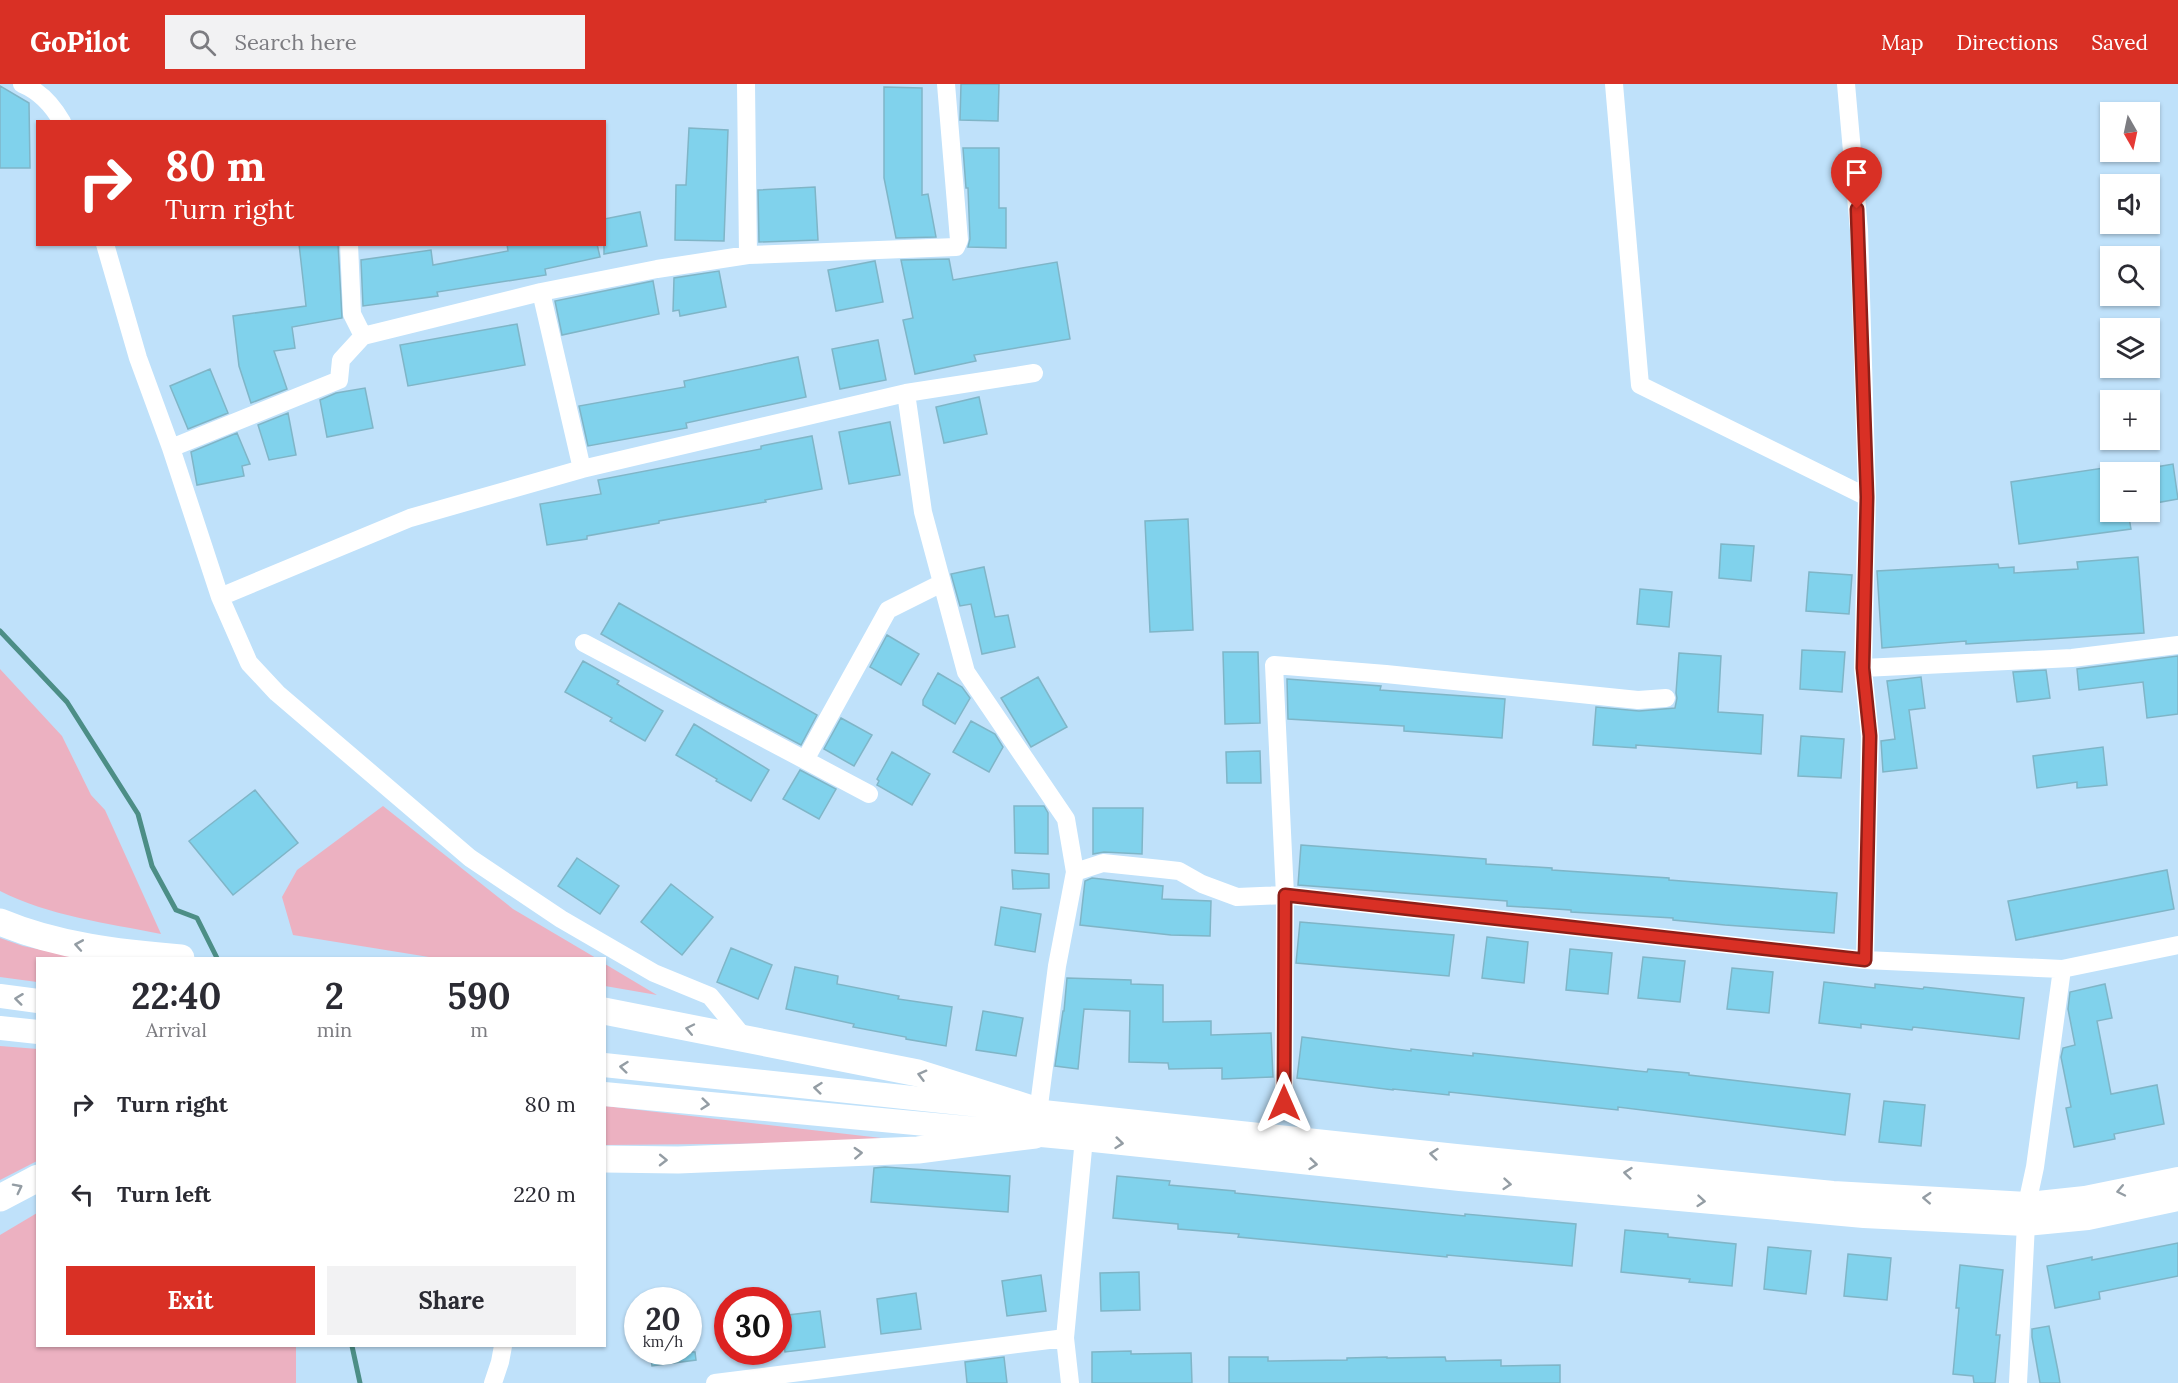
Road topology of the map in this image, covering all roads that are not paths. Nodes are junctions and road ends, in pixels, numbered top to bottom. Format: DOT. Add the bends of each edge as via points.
graph roads {
  1 [pos="746,84"];
  2 [pos="946,84"];
  3 [pos="1614,84"];
  4 [pos="1846,84"];
  5 [pos="31,86"];
  6 [pos="61,120"];
  7 [pos="106,246"];
  8 [pos="350,246"];
  9 [pos="748,255"];
  10 [pos="542,292"];
  11 [pos="363,336"];
  12 [pos="1034,373"];
  13 [pos="906,393"];
  14 [pos="171,448"];
  15 [pos="582,469"];
  16 [pos="1867,497"];
  17 [pos="942,583"];
  18 [pos="220,597"];
  19 [pos="584,644"];
  20 [pos="2178,645"];
  21 [pos="1863,668"];
  22 [pos="1666,698"];
  23 [pos="805,760"];
  24 [pos="869,794"];
  25 [pos="1075,872"];
  26 [pos="1285,895"];
  27 [pos="0,922"];
  28 [pos="2178,945"];
  29 [pos="172,957"];
  30 [pos="1865,960"];
  31 [pos="2062,969"];
  32 [pos="0,996"];
  33 [pos="36,1001"];
  34 [pos="606,1011"];
  35 [pos="0,1028"];
  36 [pos="36,1032"];
  37 [pos="746,1040"];
  38 [pos="606,1065"];
  39 [pos="606,1094"];
  40 [pos="1284,1103"];
  41 [pos="1036,1123"];
  42 [pos="1085,1127"];
  43 [pos="606,1159"];
  44 [pos="36,1179"];
  45 [pos="2178,1179"];
  46 [pos="0,1198"];
  47 [pos="2178,1199"];
  48 [pos="2026,1214"];
  49 [pos="1065,1338"];
  50 [pos="503,1347"];
  51 [pos="493,1383"];
  52 [pos="715,1383"];
  53 [pos="1070,1383"];
  54 [pos="2018,1383"];
  1 -- 9 [label="street"];
  2 -- 9 [label="street" via="959,244 956,247"];
  3 -- 16 [label="street" via="1640,385"];
  4 -- 16 [label="street" via="1859,230"];
  5 -- 6 [label="street"];
  7 -- 14 [label="street" via="138,358"];
  8 -- 11 [label="street" via="352,314"];
  9 -- 10 [label="street"];
  10 -- 11 [label="street"];
  10 -- 15 [label="street"];
  11 -- 14 [label="street" via="341,360 339,380"];
  12 -- 13 [label="street"];
  13 -- 15 [label="street"];
  13 -- 17 [label="street" via="923,512"];
  14 -- 18 [label="street"];
  15 -- 18 [label="street" via="410,518"];
  16 -- 21 [label="street"];
  17 -- 23 [label="street" via="888,610"];
  17 -- 25 [label="street" via="966,672 1066,819"];
  18 -- 37 [label="street" via="249,663 277,693 470,858 581,931 654,973 710,996"];
  19 -- 23 [label="street"];
  20 -- 21 [label="street" via="2072,658"];
  21 -- 30 [label="street" via="1870,736"];
  22 -- 26 [label="street" via="1638,700 1274,665"];
  23 -- 24 [label="street"];
  25 -- 26 [label="street" via="1103,863 1170,870 1237,897"];
  25 -- 41 [label="street" via="1057,966"];
  26 -- 30 [label="street"];
  26 -- 40 [label="street"];
  29 -- 27 [label="highway, one-way" via="78,946"];
  28 -- 31 [label="street"];
  30 -- 31 [label="street"];
  31 -- 48 [label="street"];
  33 -- 32 [label="main road, one-way"];
  37 -- 34 [label="highway, one-way"];
  35 -- 36 [label="main road"];
  41 -- 37 [label="highway, one-way" via="918,1073"];
  41 -- 38 [label="main road, one-way"];
  39 -- 41 [label="main road, one-way"];
  41 -- 42 [label="main road"];
  43 -- 41 [label="highway, one-way" via="678,1160 918,1150"];
  42 -- 48 [label="main road" via="1460,1179 1864,1216"];
  42 -- 49 [label="street"];
  46 -- 44 [label="highway, one-way"];
  45 -- 48 [label="main road, one-way"];
  47 -- 48 [label="main road" via="2088,1218"];
  48 -- 54 [label="street"];
  49 -- 52 [label="street"];
  49 -- 53 [label="street"];
  50 -- 51 [label="street"];
}
